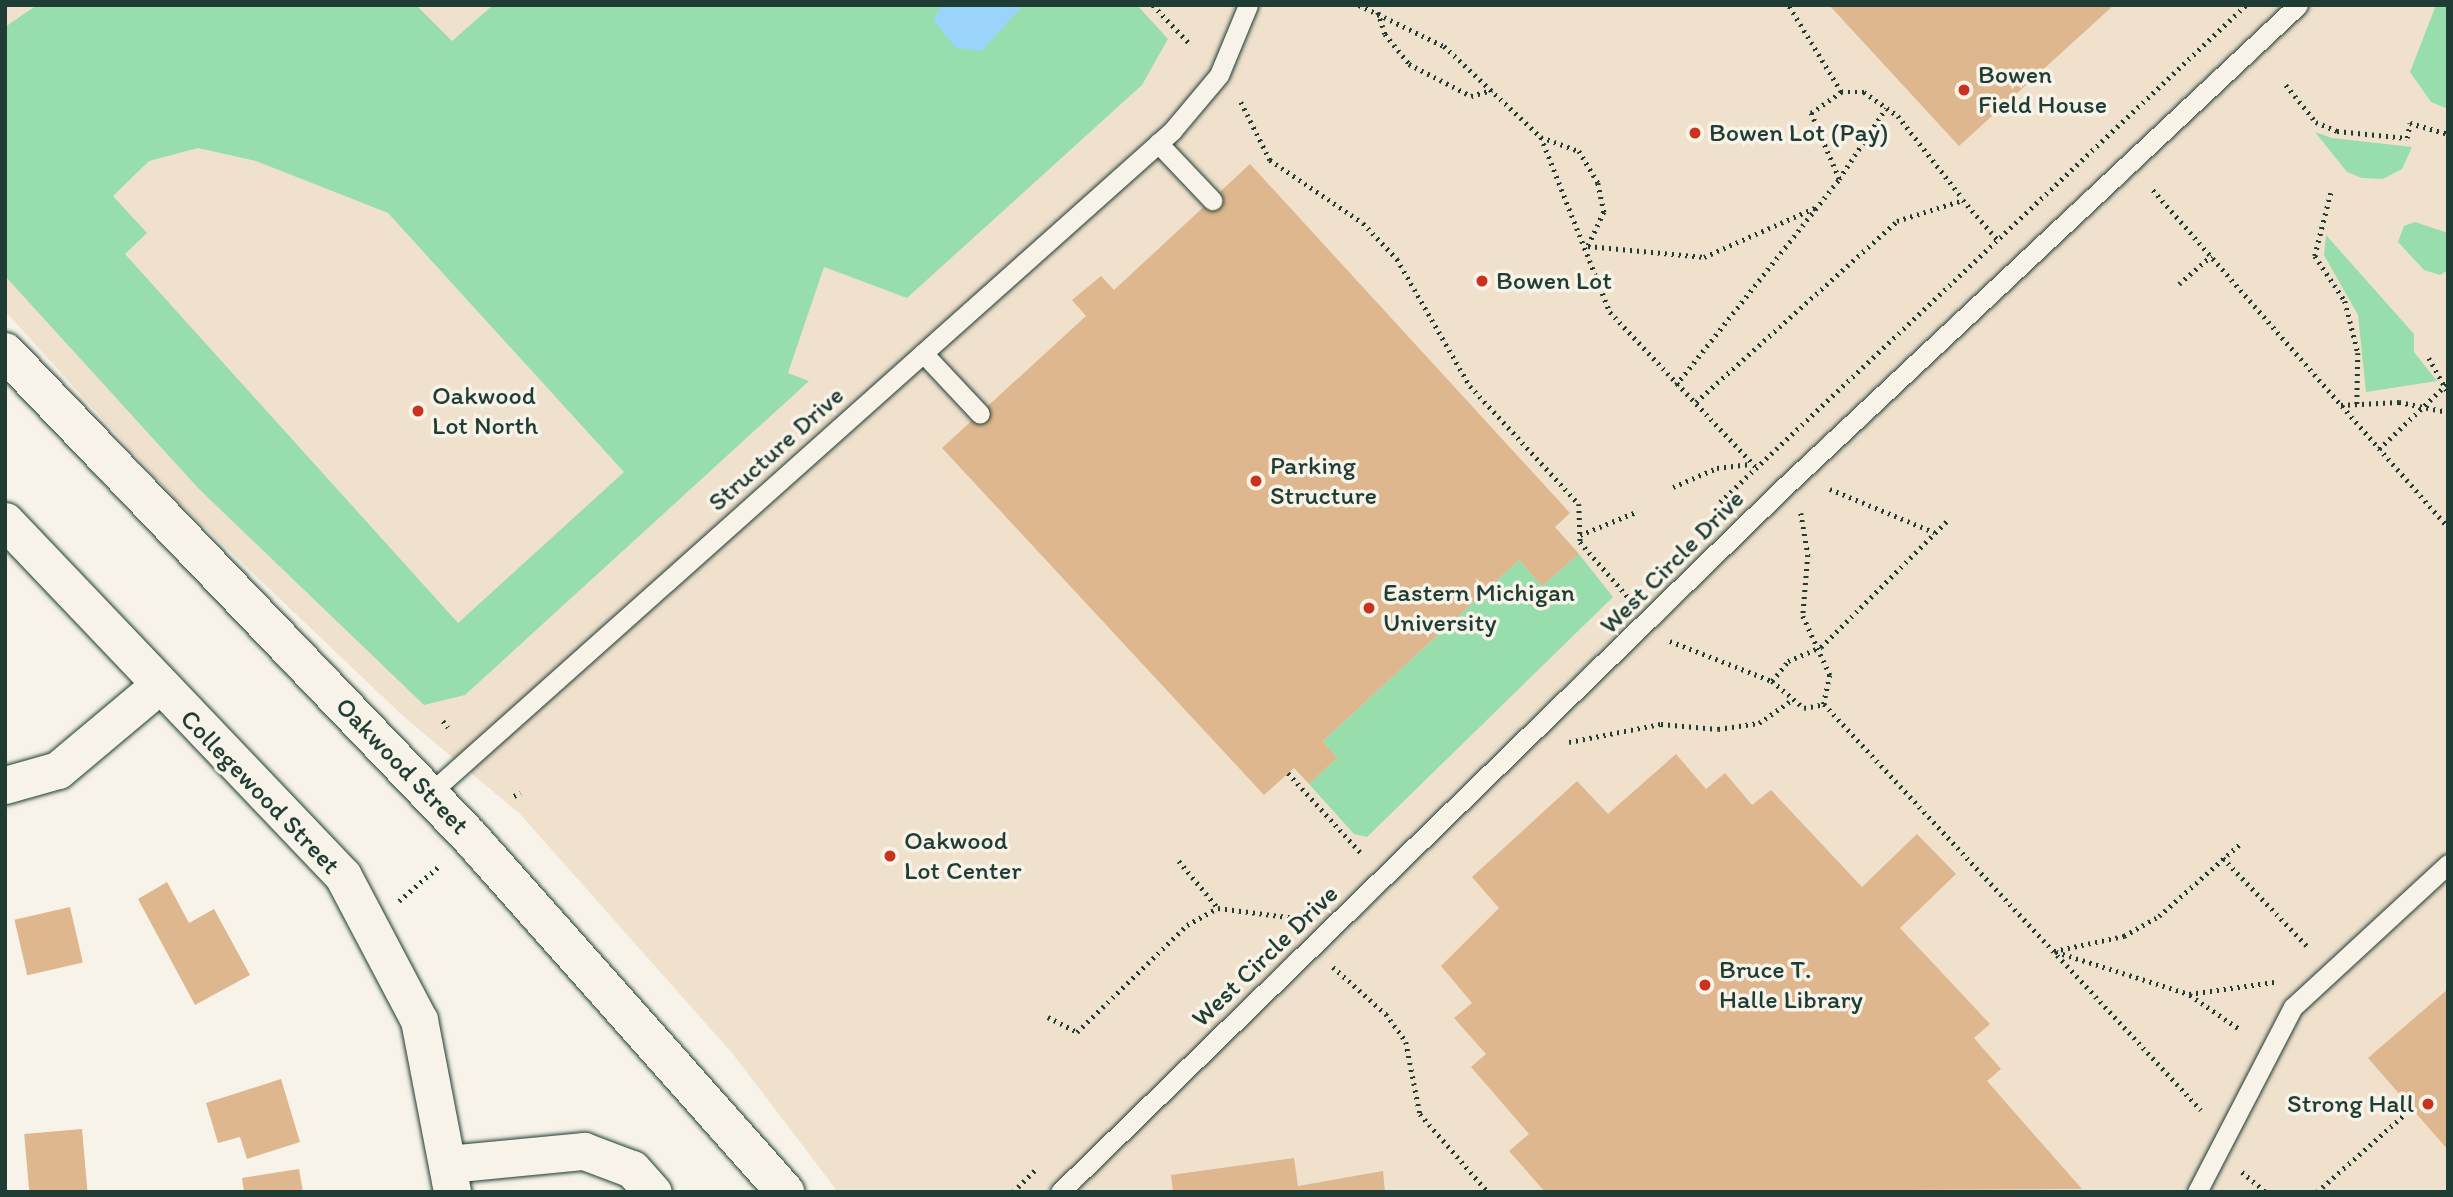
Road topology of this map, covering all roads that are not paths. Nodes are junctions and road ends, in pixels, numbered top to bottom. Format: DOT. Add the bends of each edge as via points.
graph roads {
  1 [pos="1248,5"];
  2 [pos="2298,5"];
  3 [pos="1158,143"];
  4 [pos="1212,200"];
  5 [pos="5,352"];
  6 [pos="923,353"];
  7 [pos="980,414"];
  8 [pos="5,521"];
  9 [pos="158,686"];
  10 [pos="5,785"];
  11 [pos="429,794"];
  12 [pos="2448,864"];
  13 [pos="450,1178"];
  14 [pos="653,1192"];
  15 [pos="785,1192"];
  16 [pos="1060,1192"];
  17 [pos="2197,1192"];
  1 -- 3 [label="lane, Structure Drive" via="1219,75"];
  2 -- 16 [label="lane, West Circle Drive" via="1789,481"];
  3 -- 4 [label="lane"];
  3 -- 6 [label="lane, Structure Drive"];
  5 -- 11 [label="street, Oakwood Street"];
  6 -- 7 [label="lane"];
  6 -- 11 [label="lane, Structure Drive"];
  8 -- 9 [label="street, Collegewood Street"];
  9 -- 10 [label="street" via="58,770"];
  9 -- 13 [label="street, Collegewood Street" via="343,876 419,1020"];
  11 -- 15 [label="street, Oakwood Street"];
  12 -- 17 [label="lane" via="2293,1007"];
  13 -- 14 [label="street" via="584,1152 632,1170"];
}
